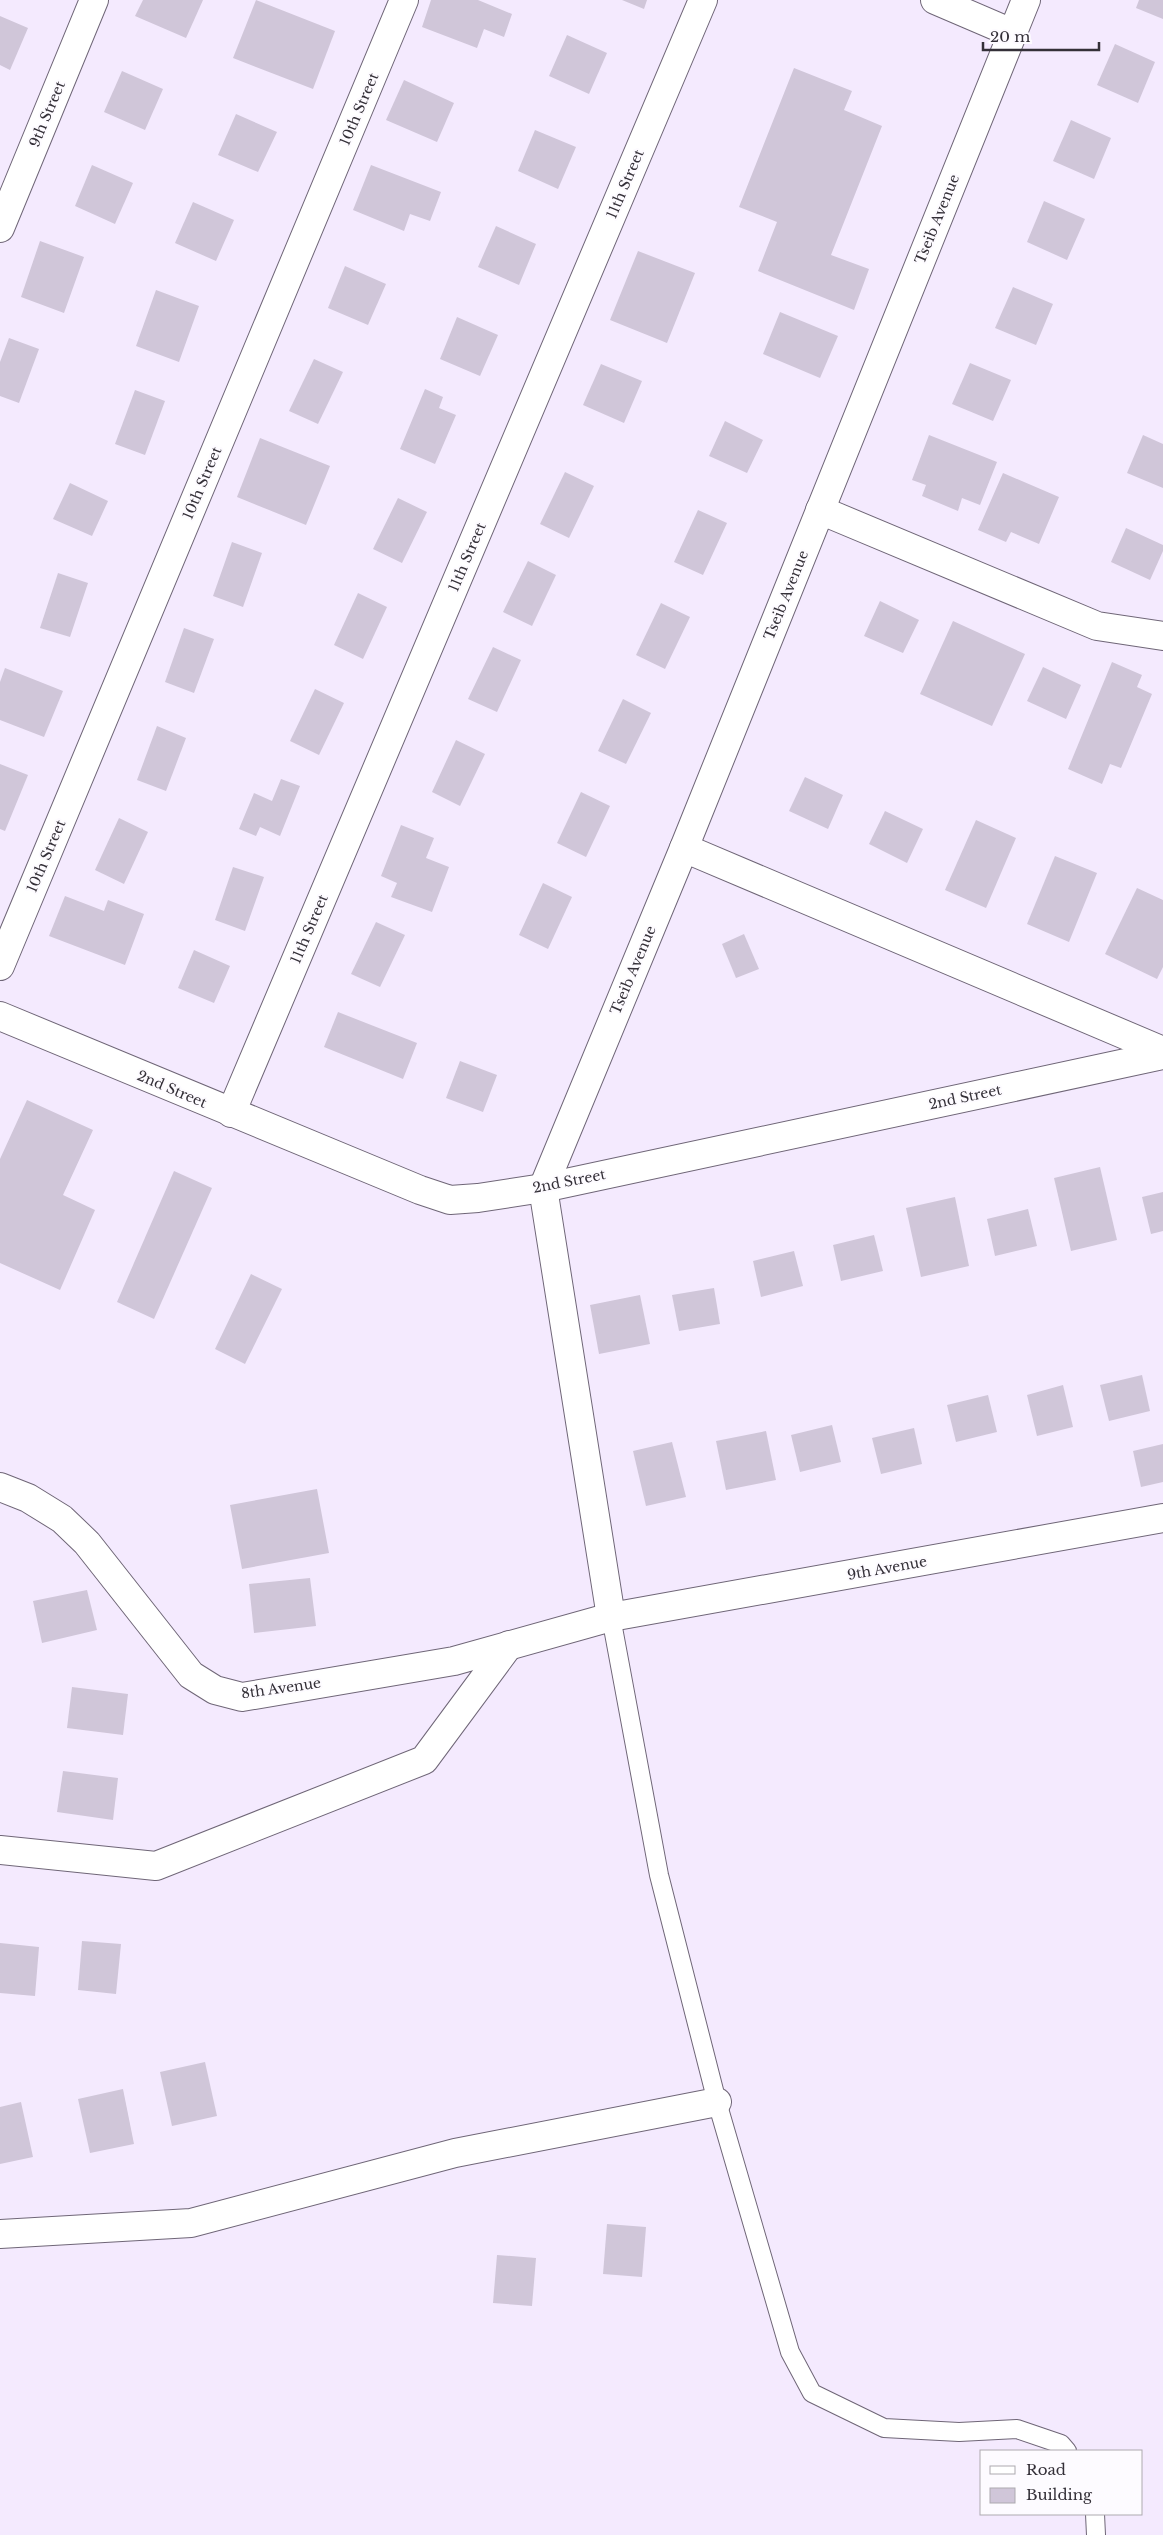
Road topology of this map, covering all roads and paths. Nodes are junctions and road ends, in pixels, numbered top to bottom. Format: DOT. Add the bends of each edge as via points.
graph roads {
  1 [pos="94,0"];
  2 [pos="404,0"];
  3 [pos="704,0"];
  4 [pos="935,0"];
  5 [pos="1026,0"];
  6 [pos="1012,33"];
  7 [pos="0,228"];
  8 [pos="820,510"];
  9 [pos="1163,636"];
  10 [pos="684,848"];
  11 [pos="0,966"];
  12 [pos="0,1016"];
  13 [pos="1163,1050"];
  14 [pos="1163,1055"];
  15 [pos="231,1113"];
  16 [pos="543,1188"];
  17 [pos="0,1486"];
  18 [pos="1163,1518"];
  19 [pos="611,1618"];
  20 [pos="509,1645"];
  21 [pos="0,1850"];
  22 [pos="717,2102"];
  23 [pos="0,2234"];
  24 [pos="1066,2450"];
  25 [pos="1095,2515"];
  26 [pos="1096,2535"];
  1 -- 7 [label="street, 9th Street"];
  2 -- 11 [label="street, 10th Street"];
  3 -- 15 [label="street, 11th Street"];
  4 -- 6 [label="street"];
  5 -- 6 [label="street, Tseib Avenue"];
  6 -- 8 [label="street, Tseib Avenue"];
  8 -- 9 [label="street" via="1097,626"];
  8 -- 10 [label="street, Tseib Avenue"];
  10 -- 13 [label="street"];
  10 -- 16 [label="street, Tseib Avenue"];
  12 -- 15 [label="street, 2nd Street"];
  14 -- 16 [label="street, 2nd Street"];
  15 -- 16 [label="street, 2nd Street" via="450,1200"];
  16 -- 19 [label="street"];
  17 -- 20 [label="street, 8th Avenue" via="28,1498 62,1519 87,1543 191,1675 215,1690 242,1697 454,1661"];
  18 -- 19 [label="street, 9th Avenue"];
  19 -- 20 [label="street, 8th Avenue"];
  19 -- 22 [label="lane" via="659,1875"];
  20 -- 21 [label="street" via="424,1760 156,1866"];
  22 -- 23 [label="street" via="455,2154 191,2223"];
  22 -- 24 [label="lane" via="790,2352 812,2393 884,2428 959,2432 1017,2429 1061,2444"];
  25 -- 26 [label="lane"];
}
